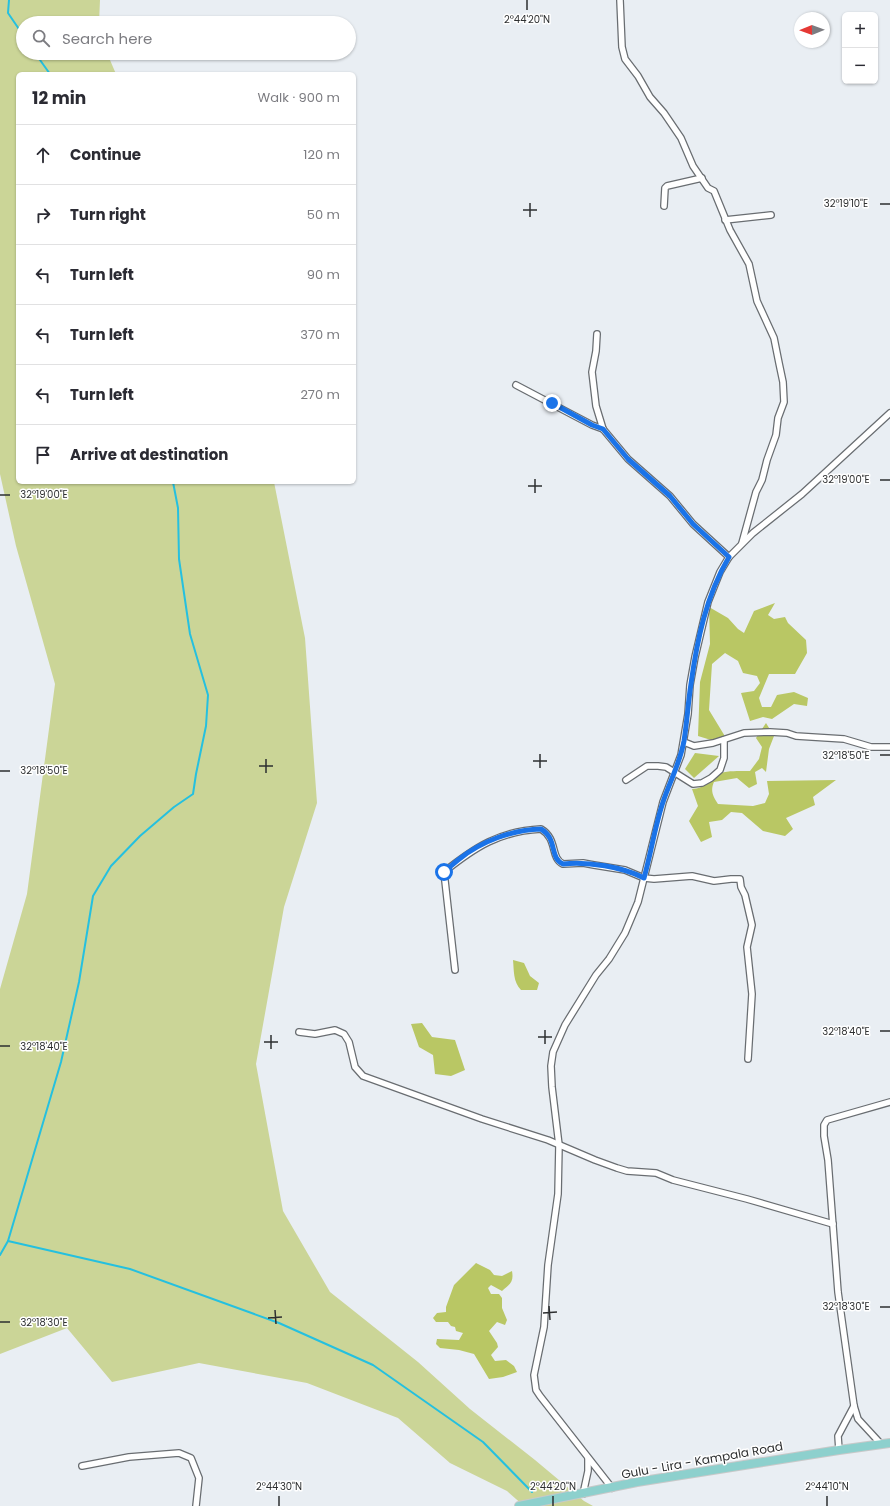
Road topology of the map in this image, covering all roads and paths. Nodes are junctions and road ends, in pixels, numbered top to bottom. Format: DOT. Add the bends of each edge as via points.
graph roads {
  1 [pos="620,0"];
  2 [pos="702,178"];
  3 [pos="664,206"];
  4 [pos="771,216"];
  5 [pos="725,220"];
  6 [pos="597,334"];
  7 [pos="516,385"];
  8 [pos="890,413"];
  9 [pos="603,429"];
  10 [pos="741,545"];
  11 [pos="729,557"];
  12 [pos="724,740"];
  13 [pos="684,742"];
  14 [pos="890,747"];
  15 [pos="675,773"];
  16 [pos="626,780"];
  17 [pos="644,878"];
  18 [pos="455,970"];
  19 [pos="299,1032"];
  20 [pos="748,1059"];
  21 [pos="890,1102"];
  22 [pos="559,1145"];
  23 [pos="833,1224"];
  24 [pos="854,1406"];
  25 [pos="890,1443"];
  26 [pos="880,1444"];
  27 [pos="839,1450"];
  28 [pos="588,1459"];
  29 [pos="82,1466"];
  30 [pos="612,1488"];
  31 [pos="583,1494"];
  32 [pos="196,1506"];
  33 [pos="519,1506"];
  1 -- 2 [label="street" via="625,59 681,138"];
  2 -- 3 [label="street" via="667,186"];
  2 -- 5 [label="street" via="708,188 714,191"];
  4 -- 5 [label="street"];
  5 -- 10 [label="street" via="749,264 757,301 774,338 784,392 776,435"];
  6 -- 9 [label="street" via="592,372 596,406"];
  7 -- 9 [label="street"];
  8 -- 10 [label="street" via="802,494"];
  9 -- 11 [label="street" via="628,459 670,496 693,524"];
  10 -- 11 [label="street"];
  11 -- 13 [label="street" via="708,602 695,657"];
  12 -- 13 [label="street" via="694,746"];
  12 -- 14 [label="street" via="744,733 770,732 844,739 871,747"];
  12 -- 15 [label="street" via="724,758 720,770 711,778 693,784"];
  13 -- 15 [label="street"];
  15 -- 16 [label="street" via="666,767 647,766"];
  15 -- 17 [label="street" via="663,802"];
  17 -- 18 [label="street" via="625,870 583,863 563,864 557,860 552,842 541,829 495,838 465,855 444,872"];
  17 -- 20 [label="street" via="692,876 719,882 740,879 752,925 747,947 752,994"];
  17 -- 22 [label="street" via="638,902 625,933 568,1019 553,1052 552,1087"];
  19 -- 22 [label="street" via="315,1034 340,1031 347,1037 355,1067 363,1076"];
  21 -- 23 [label="street" via="828,1120 824,1125"];
  22 -- 23 [label="street" via="627,1171 656,1173 673,1180"];
  22 -- 28 [label="street" via="558,1194 548,1265 544,1327 534,1383 540,1396"];
  23 -- 24 [label="street" via="839,1303"];
  24 -- 26 [label="street" via="858,1419"];
  24 -- 27 [label="street" via="838,1436"];
  25 -- 26 [label="main road, Gulu - Lira - Kampala Road"];
  26 -- 27 [label="main road, Gulu - Lira - Kampala Road"];
  27 -- 30 [label="main road, Gulu - Lira - Kampala Road"];
  28 -- 30 [label="street"];
  28 -- 31 [label="street"];
  29 -- 32 [label="street" via="129,1457 179,1453 191,1458 200,1478"];
  30 -- 31 [label="main road, Gulu - Lira - Kampala Road"];
  31 -- 33 [label="main road, Gulu - Lira - Kampala Road"];
}
